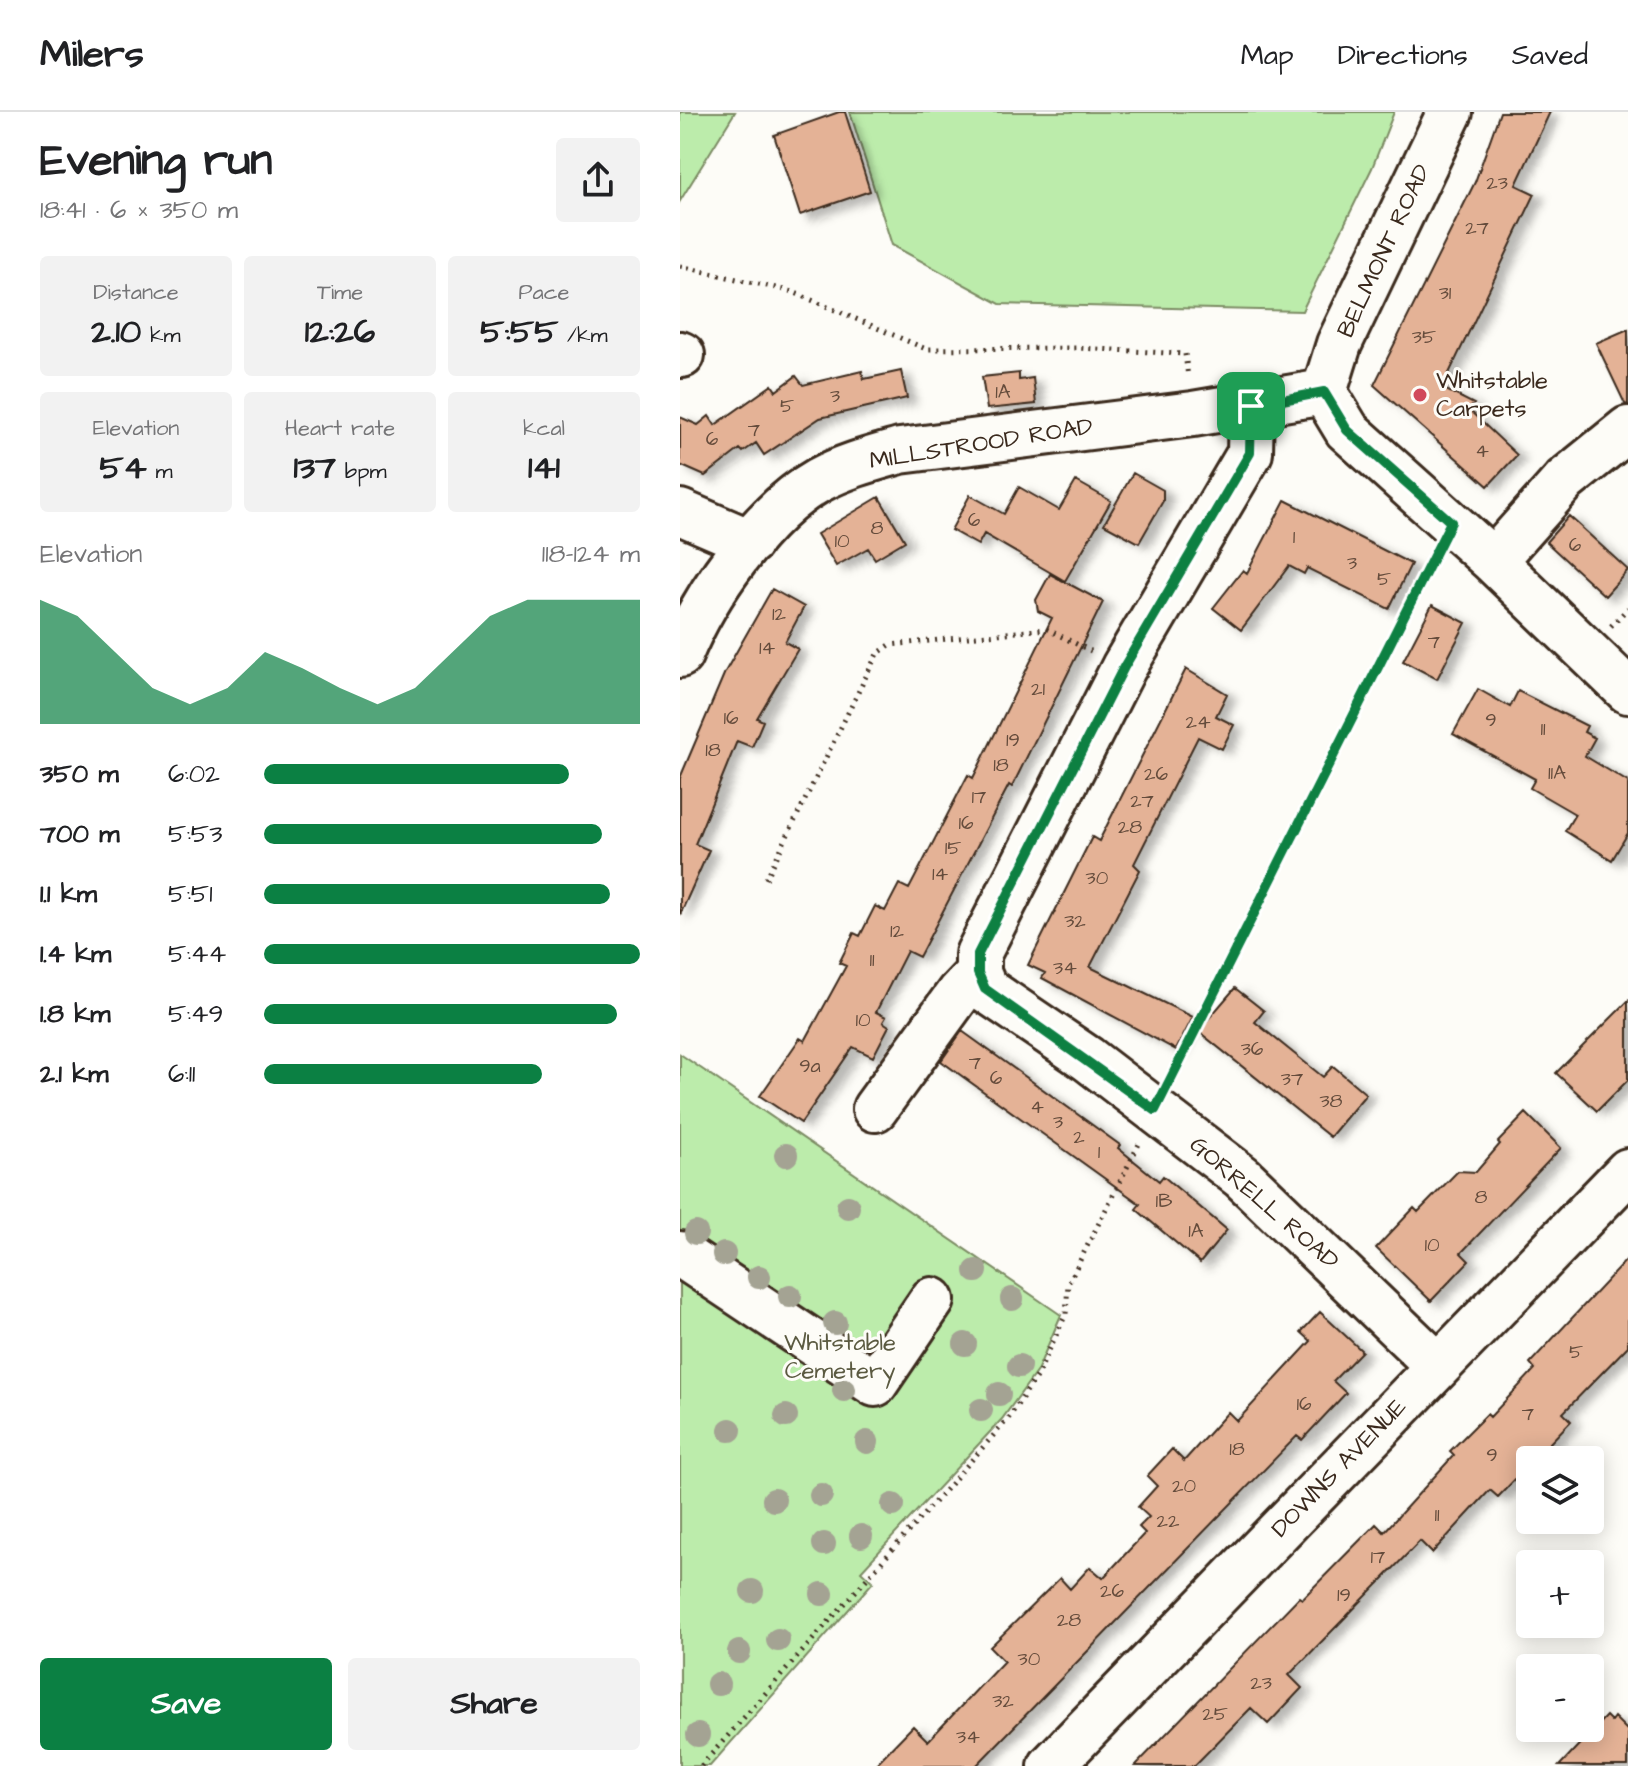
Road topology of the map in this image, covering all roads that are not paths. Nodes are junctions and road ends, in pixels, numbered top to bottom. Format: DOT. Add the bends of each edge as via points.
graph roads {
  1 [pos="1450,112"];
  2 [pos="1324,392"];
  3 [pos="1251,406"];
  4 [pos="1628,429"];
  5 [pos="680,512"];
  6 [pos="750,542"];
  7 [pos="1493,561"];
  8 [pos="680,655"];
  9 [pos="1628,691"];
  10 [pos="978,973"];
  11 [pos="875,1109"];
  12 [pos="1628,1171"];
  13 [pos="680,1254"];
  14 [pos="932,1300"];
  15 [pos="1437,1365"];
  16 [pos="1051,1766"];
  1 -- 2 [label="street, BELMONT ROAD" via="1339,344"];
  2 -- 3 [label="street, MILLSTROOD ROAD"];
  2 -- 7 [label="street" via="1347,430"];
  3 -- 6 [label="street, MILLSTROOD ROAD" via="900,451 855,464 808,488 778,510"];
  3 -- 10 [label="street" via="1250,453 1124,667 978,954"];
  4 -- 7 [label="street" via="1565,480"];
  5 -- 6 [label="street"];
  6 -- 8 [label="street, MILLSTROOD ROAD" via="721,581"];
  7 -- 9 [label="street"];
  10 -- 11 [label="street"];
  10 -- 15 [label="street, GORRELL ROAD" via="985,989 1242,1177"];
  12 -- 15 [label="street, DOWNS AVENUE"];
  13 -- 14 [label="street" via="875,1384"];
  15 -- 16 [label="street, DOWNS AVENUE"];
}
